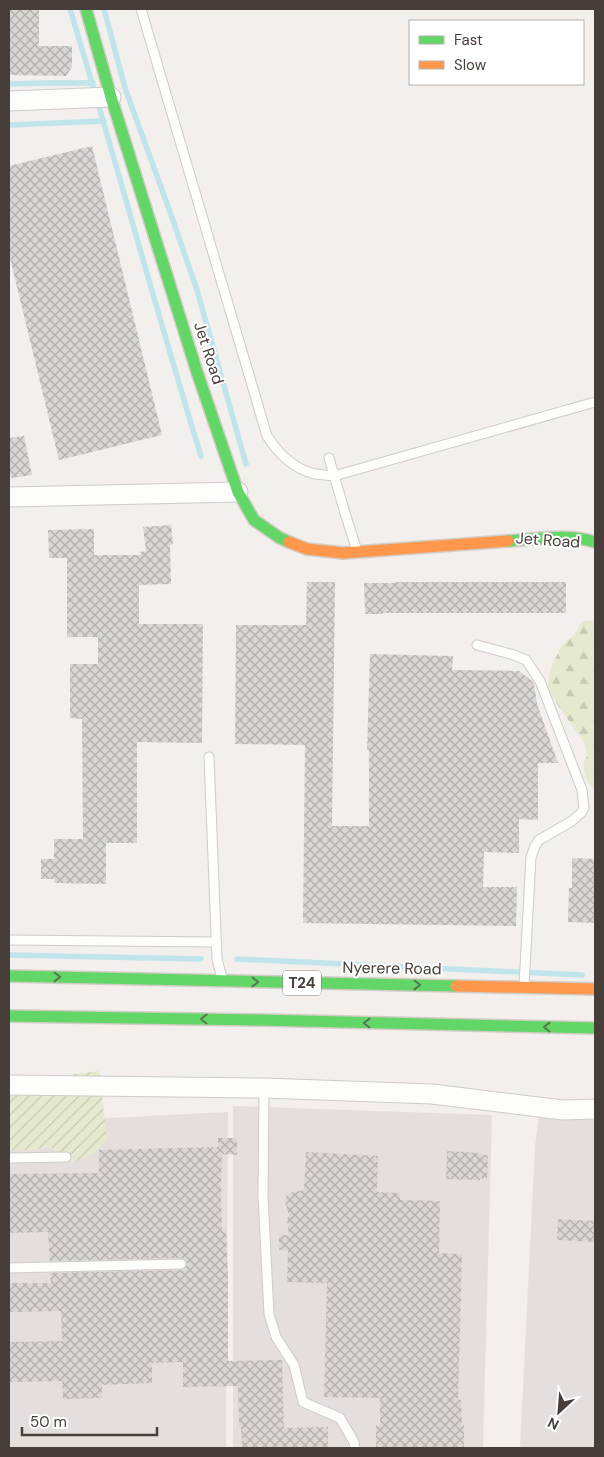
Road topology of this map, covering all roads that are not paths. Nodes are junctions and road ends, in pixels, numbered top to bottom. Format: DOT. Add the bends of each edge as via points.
graph roads {
  1 [pos="86,9"];
  2 [pos="141,9"];
  3 [pos="111,97"];
  4 [pos="9,101"];
  5 [pos="595,402"];
  6 [pos="329,458"];
  7 [pos="334,476"];
  8 [pos="238,492"];
  9 [pos="9,497"];
  10 [pos="595,542"];
  11 [pos="438,546"];
  12 [pos="357,551"];
  13 [pos="494,553"];
  14 [pos="477,645"];
  15 [pos="209,757"];
  16 [pos="9,940"];
  17 [pos="216,942"];
  18 [pos="9,976"];
  19 [pos="223,981"];
  20 [pos="524,987"];
  21 [pos="595,987"];
  22 [pos="9,1016"];
  23 [pos="593,1029"];
  24 [pos="9,1085"];
  25 [pos="264,1088"];
  26 [pos="595,1109"];
  27 [pos="9,1158"];
  28 [pos="66,1158"];
  29 [pos="181,1264"];
  30 [pos="9,1268"];
  31 [pos="354,1448"];
  1 -- 3 [label="main road, Jet Road"];
  2 -- 7 [label="lane" via="267,436 287,460 298,467 314,474"];
  3 -- 4 [label="street"];
  3 -- 8 [label="main road, Jet Road"];
  5 -- 7 [label="lane"];
  6 -- 7 [label="lane"];
  7 -- 12 [label="lane"];
  8 -- 9 [label="street"];
  8 -- 12 [label="main road, Jet Road" via="254,520 280,538 307,549 343,553"];
  10 -- 11 [label="main road, Jet Road" via="557,538"];
  11 -- 12 [label="main road, Jet Road"];
  11 -- 13 [label="main road, Jet Road"];
  14 -- 20 [label="lane" via="526,660 540,681 578,777 584,803 582,813 539,840 531,857"];
  15 -- 17 [label="lane"];
  16 -- 17 [label="lane"];
  17 -- 19 [label="lane"];
  18 -- 19 [label="main road, Nyerere Road / T24, one-way"];
  19 -- 20 [label="main road, Nyerere Road / T24, one-way"];
  20 -- 21 [label="main road, Nyerere Road / T24"];
  23 -- 22 [label="main road, one-way"];
  24 -- 25 [label="street"];
  25 -- 26 [label="street" via="432,1094 563,1110"];
  25 -- 31 [label="lane" via="263,1196 269,1314 276,1337 294,1365 303,1402 340,1418 354,1442"];
  27 -- 28 [label="lane"];
  29 -- 30 [label="lane"];
}
